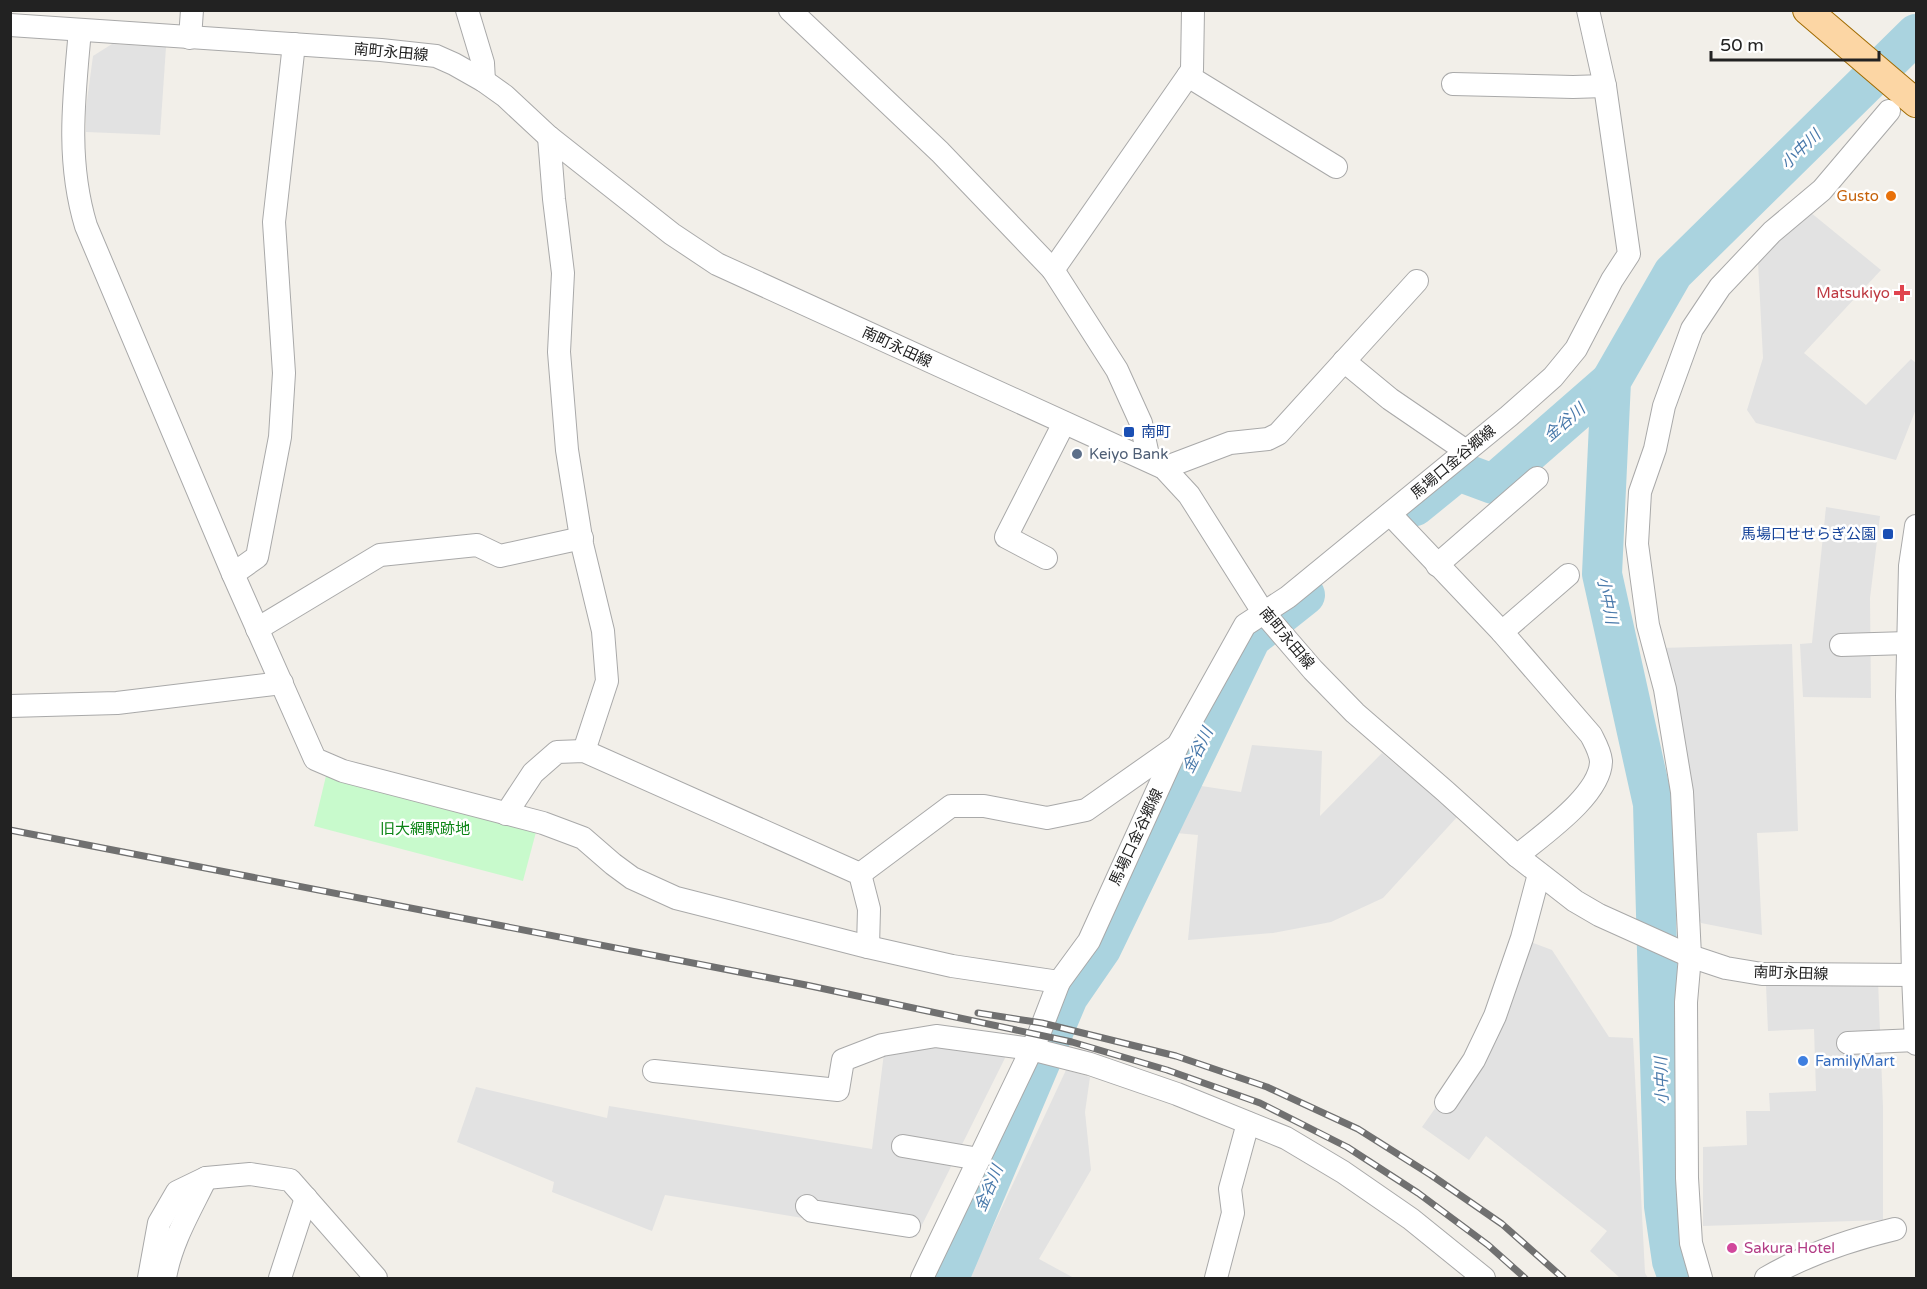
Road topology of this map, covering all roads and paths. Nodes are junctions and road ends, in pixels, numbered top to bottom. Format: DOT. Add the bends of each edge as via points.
graph roads {
  1 [pos="192,10"];
  2 [pos="467,10"];
  3 [pos="790,10"];
  4 [pos="1193,10"];
  5 [pos="1588,10"];
  6 [pos="1807,10"];
  7 [pos="10,26"];
  8 [pos="80,30"];
  9 [pos="190,38"];
  10 [pos="294,44"];
  11 [pos="1188,76"];
  12 [pos="484,81"];
  13 [pos="1453,84"];
  14 [pos="1605,86"];
  15 [pos="1901,100"];
  16 [pos="549,137"];
  17 [pos="1336,166"];
  18 [pos="1053,270"];
  19 [pos="1418,281"];
  20 [pos="1344,361"];
  21 [pos="1064,423"];
  22 [pos="1466,451"];
  23 [pos="1157,464"];
  24 [pos="1537,478"];
  25 [pos="1390,514"];
  26 [pos="1917,526"];
  27 [pos="582,538"];
  28 [pos="1046,558"];
  29 [pos="1437,565"];
  30 [pos="233,574"];
  31 [pos="1568,575"];
  32 [pos="1263,612"];
  33 [pos="257,629"];
  34 [pos="1502,632"];
  35 [pos="1908,643"];
  36 [pos="1841,645"];
  37 [pos="282,683"];
  38 [pos="1912,697"];
  39 [pos="10,706"];
  40 [pos="1178,745"];
  41 [pos="585,751"];
  42 [pos="506,814"];
  43 [pos="1516,856"];
  44 [pos="860,874"];
  45 [pos="1539,874"];
  46 [pos="868,947"];
  47 [pos="1680,952"];
  48 [pos="1915,975"];
  49 [pos="1059,982"];
  50 [pos="1916,1042"];
  51 [pos="1848,1043"];
  52 [pos="1031,1049"];
  53 [pos="654,1071"];
  54 [pos="1446,1102"];
  55 [pos="1248,1123"];
  56 [pos="903,1146"];
  57 [pos="979,1159"];
  58 [pos="206,1178"];
  59 [pos="306,1198"];
  60 [pos="807,1206"];
  61 [pos="909,1226"];
  62 [pos="1895,1229"];
  63 [pos="149,1278"];
  64 [pos="165,1278"];
  65 [pos="280,1278"];
  66 [pos="376,1278"];
  67 [pos="922,1278"];
  68 [pos="1216,1278"];
  69 [pos="1484,1278"];
  70 [pos="1701,1278"];
  71 [pos="1766,1278"];
  1 -- 9 [label="street"];
  2 -- 12 [label="street" via="483,63"];
  3 -- 18 [label="street" via="940,152"];
  4 -- 11 [label="street" via="1192,70"];
  5 -- 14 [label="street"];
  6 -- 15 [label="main road"];
  7 -- 8 [label="street, 南町永田線"];
  8 -- 9 [label="street, 南町永田線"];
  8 -- 30 [label="street" via="73,168 78,200"];
  9 -- 10 [label="street, 南町永田線"];
  10 -- 12 [label="street, 南町永田線" via="436,56"];
  10 -- 30 [label="street" via="274,222 284,373 280,437 257,557"];
  11 -- 17 [label="street"];
  11 -- 18 [label="street"];
  12 -- 16 [label="street, 南町永田線"];
  13 -- 14 [label="street"];
  14 -- 22 [label="street, 馬場口金谷郷線" via="1629,254 1576,349 1553,377"];
  15 -- 47 [label="street" via="1822,190 1772,232 1720,287 1692,329 1664,406 1640,492 1637,544 1648,625 1665,689 1682,792"];
  16 -- 21 [label="street, 南町永田線" via="672,234 717,264"];
  16 -- 27 [label="street" via="563,273 559,352 567,450"];
  18 -- 23 [label="street" via="1117,370"];
  19 -- 20 [label="street"];
  20 -- 22 [label="street" via="1390,399"];
  20 -- 23 [label="street" via="1278,434"];
  21 -- 23 [label="street, 南町永田線"];
  21 -- 28 [label="street" via="1006,537"];
  22 -- 25 [label="street, 馬場口金谷郷線"];
  23 -- 32 [label="street, 南町永田線" via="1189,495"];
  24 -- 29 [label="street"];
  25 -- 29 [label="street"];
  25 -- 32 [label="street, 馬場口金谷郷線" via="1288,597"];
  26 -- 35 [label="street" via="1910,566"];
  27 -- 33 [label="street" via="501,556 477,545 381,555"];
  27 -- 41 [label="street" via="603,631 607,681"];
  29 -- 34 [label="street"];
  30 -- 33 [label="street"];
  31 -- 34 [label="street"];
  32 -- 40 [label="street, 馬場口金谷郷線" via="1245,625"];
  32 -- 43 [label="street, 南町永田線" via="1355,713"];
  33 -- 37 [label="street"];
  34 -- 43 [label="street" via="1591,735 1601,760 1593,787"];
  35 -- 36 [label="street"];
  35 -- 38 [label="street"];
  37 -- 39 [label="street" via="117,703"];
  37 -- 42 [label="street" via="315,759 343,771"];
  38 -- 48 [label="street"];
  40 -- 44 [label="street" via="1086,810 1047,818 984,806 951,806"];
  40 -- 49 [label="street, 馬場口金谷郷線" via="1089,941"];
  41 -- 42 [label="street" via="557,752 533,773"];
  41 -- 44 [label="street"];
  42 -- 46 [label="street" via="583,838 632,878 676,898"];
  43 -- 45 [label="street, 南町永田線"];
  44 -- 46 [label="street" via="869,909"];
  45 -- 47 [label="street, 南町永田線" via="1599,915"];
  45 -- 54 [label="street" via="1495,1016 1474,1060"];
  46 -- 49 [label="street" via="952,966"];
  47 -- 48 [label="street, 南町永田線" via="1726,968 1762,974"];
  47 -- 70 [label="street" via="1686,1002 1691,1243"];
  48 -- 50 [label="street"];
  49 -- 52 [label="street, 馬場口金谷郷線"];
  50 -- 51 [label="street"];
  52 -- 53 [label="street" via="936,1036 882,1045 843,1060 838,1090"];
  52 -- 55 [label="street" via="1090,1064"];
  52 -- 57 [label="street, 馬場口金谷郷線"];
  55 -- 68 [label="street" via="1230,1189 1233,1213"];
  55 -- 69 [label="street" via="1286,1138 1343,1172 1411,1219"];
  56 -- 57 [label="street"];
  57 -- 67 [label="street, 馬場口金谷郷線"];
  58 -- 59 [label="street" via="250,1174 290,1180"];
  58 -- 63 [label="street" via="177,1192 159,1223"];
  58 -- 64 [label="street" via="179,1230"];
  59 -- 65 [label="street"];
  59 -- 66 [label="street"];
  60 -- 61 [label="street" via="812,1211"];
  62 -- 71 [label="street" via="1827,1248"];
}
